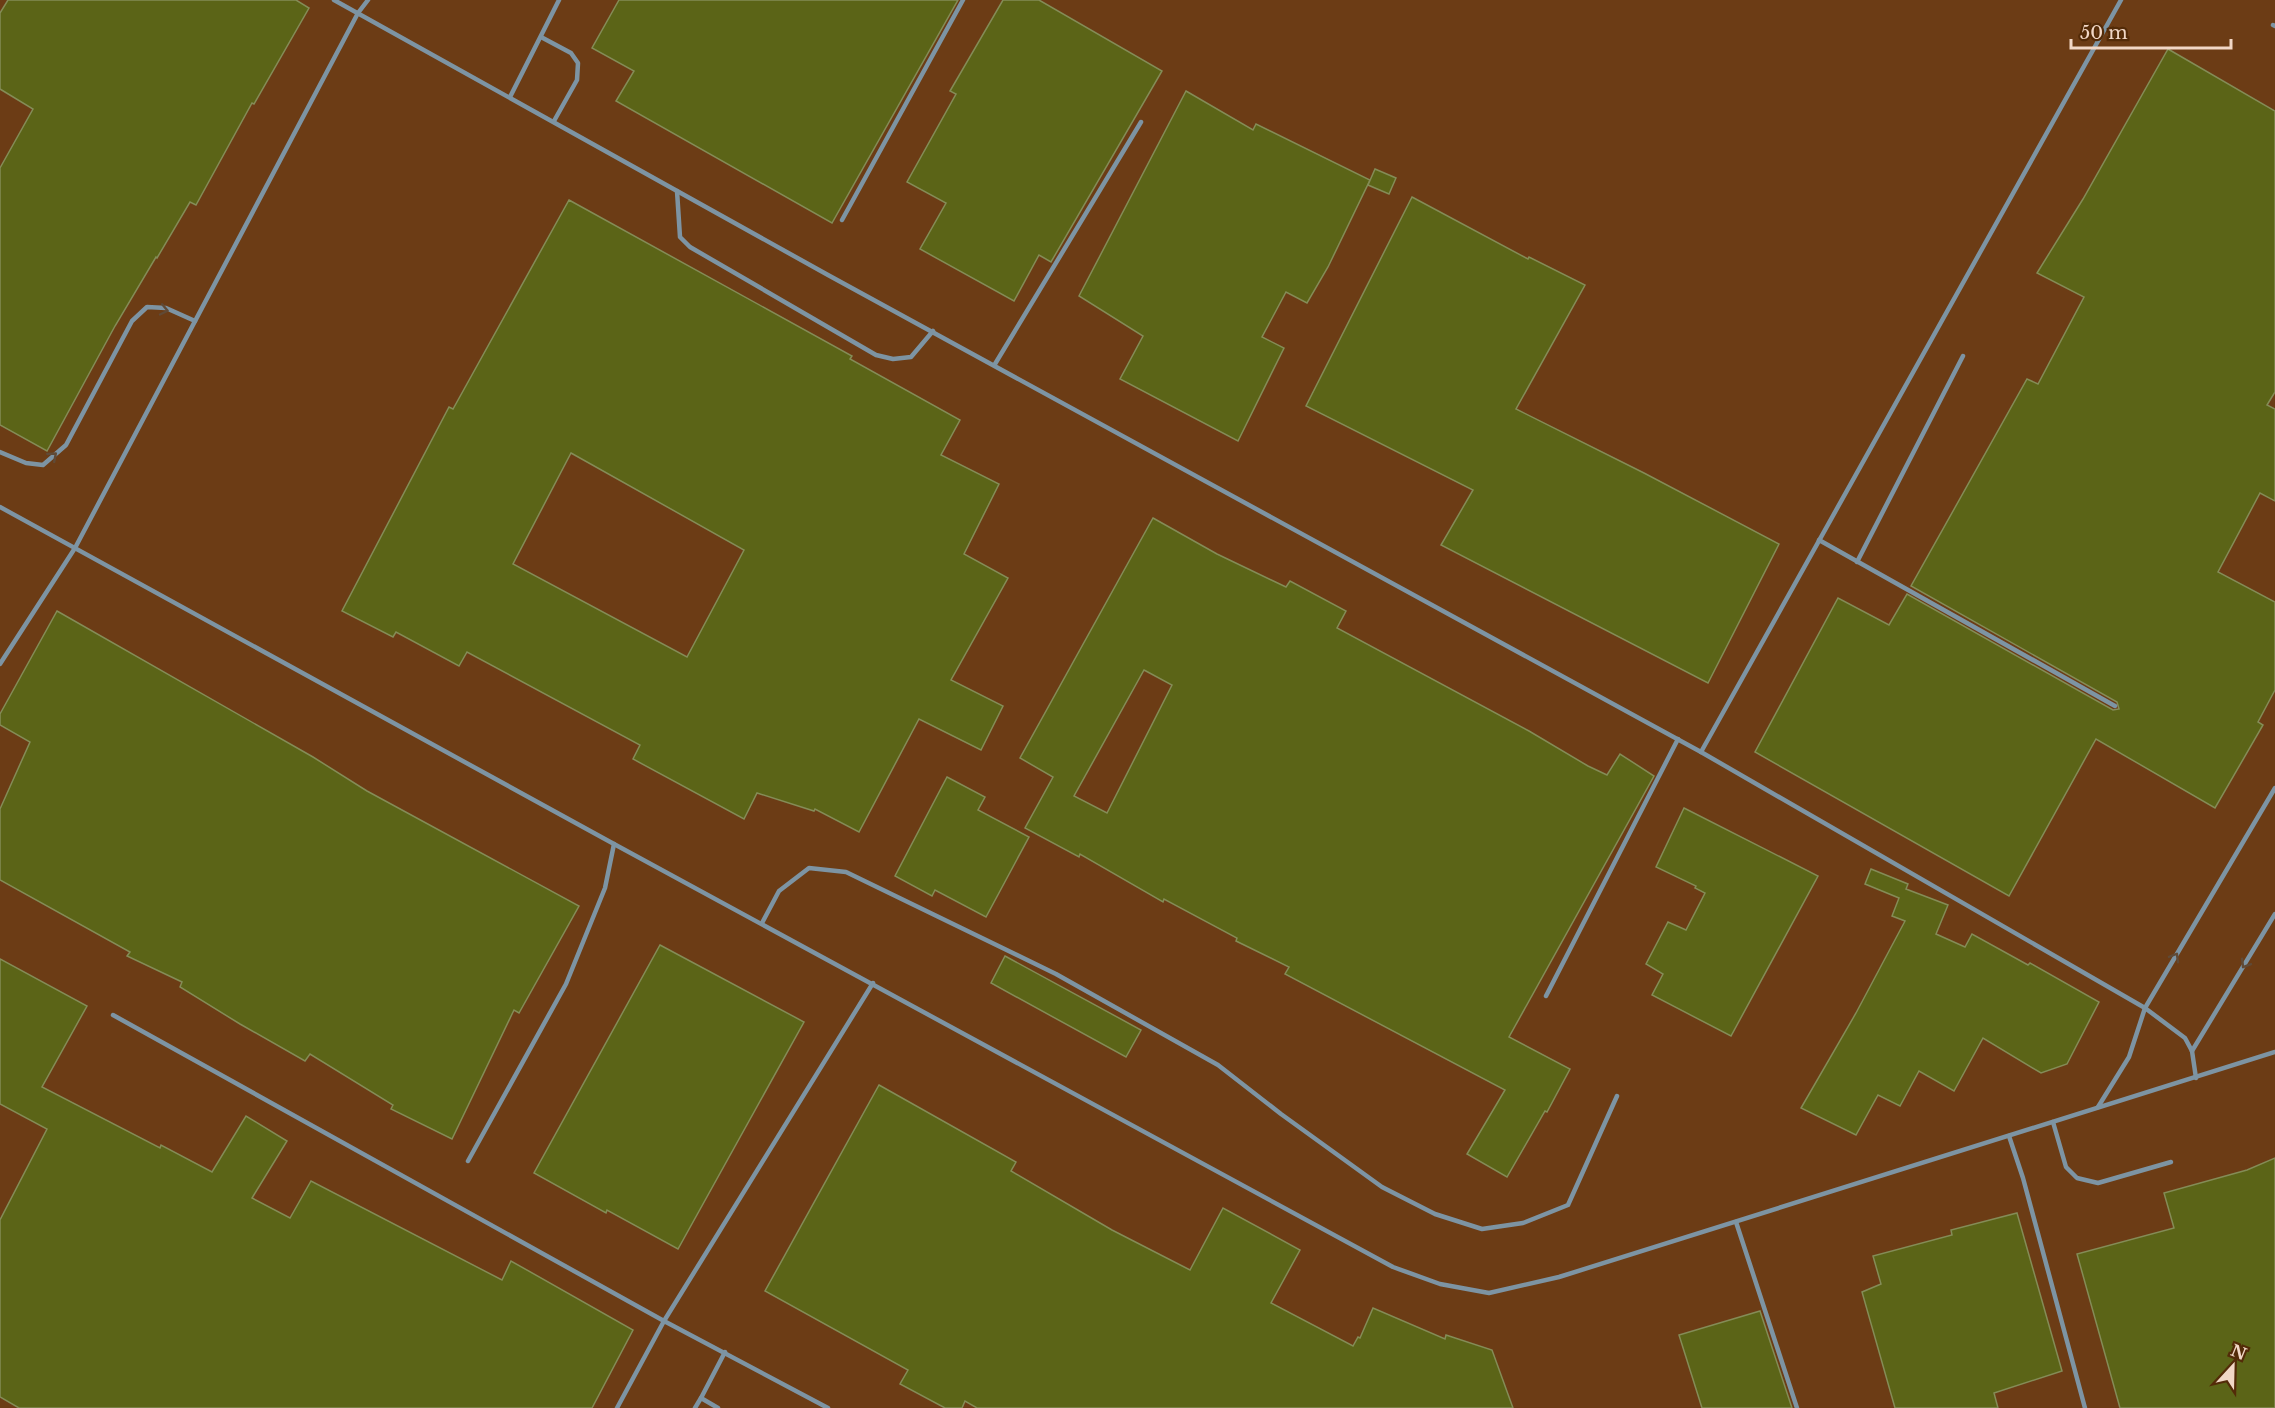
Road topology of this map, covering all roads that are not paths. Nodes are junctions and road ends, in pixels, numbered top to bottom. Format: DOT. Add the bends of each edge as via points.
graph roads {
  1 [pos="334,0"];
  2 [pos="368,0"];
  3 [pos="559,0"];
  4 [pos="963,0"];
  5 [pos="2121,0"];
  6 [pos="358,13"];
  7 [pos="541,37"];
  8 [pos="510,97"];
  9 [pos="554,121"];
  10 [pos="1141,122"];
  11 [pos="677,190"];
  12 [pos="842,220"];
  13 [pos="195,321"];
  14 [pos="933,331"];
  15 [pos="1963,356"];
  16 [pos="995,364"];
  17 [pos="0,453"];
  18 [pos="0,507"];
  19 [pos="1819,540"];
  20 [pos="75,548"];
  21 [pos="1857,562"];
  22 [pos="0,664"];
  23 [pos="2115,706"];
  24 [pos="1678,740"];
  25 [pos="1701,752"];
  26 [pos="2275,788"];
  27 [pos="614,844"];
  28 [pos="2275,914"];
  29 [pos="762,923"];
  30 [pos="873,983"];
  31 [pos="1546,996"];
  32 [pos="2145,1008"];
  33 [pos="113,1015"];
  34 [pos="2192,1051"];
  35 [pos="2275,1052"];
  36 [pos="2196,1078"];
  37 [pos="1617,1095"];
  38 [pos="2098,1108"];
  39 [pos="2053,1122"];
  40 [pos="2009,1136"];
  41 [pos="468,1161"];
  42 [pos="2171,1162"];
  43 [pos="1736,1222"];
  44 [pos="664,1321"];
  45 [pos="725,1352"];
  46 [pos="701,1398"];
  47 [pos="617,1408"];
  48 [pos="695,1408"];
  49 [pos="718,1408"];
  50 [pos="828,1408"];
  51 [pos="1797,1408"];
  52 [pos="2085,1408"];
  1 -- 6 [label="lane"];
  2 -- 6 [label="lane"];
  3 -- 7 [label="lane"];
  4 -- 12 [label="lane"];
  5 -- 19 [label="lane"];
  6 -- 8 [label="lane"];
  6 -- 13 [label="lane"];
  7 -- 8 [label="lane"];
  7 -- 9 [label="lane" via="571,53 578,63 577,80"];
  8 -- 9 [label="lane"];
  9 -- 11 [label="lane"];
  10 -- 16 [label="lane"];
  11 -- 14 [label="lane"];
  11 -- 14 [label="lane" via="680,237 690,248 876,355 893,359 911,357"];
  17 -- 13 [label="lane, one-way" via="43,465 66,445 132,321 147,307 166,308"];
  13 -- 20 [label="lane"];
  14 -- 16 [label="lane"];
  15 -- 21 [label="lane"];
  16 -- 24 [label="lane"];
  18 -- 20 [label="lane"];
  19 -- 21 [label="lane"];
  19 -- 25 [label="lane"];
  20 -- 22 [label="lane"];
  20 -- 27 [label="lane"];
  21 -- 23 [label="lane"];
  24 -- 25 [label="lane"];
  24 -- 31 [label="lane"];
  25 -- 32 [label="lane"];
  32 -- 26 [label="lane, one-way"];
  27 -- 29 [label="lane"];
  27 -- 41 [label="lane" via="605,888 566,984"];
  28 -- 34 [label="lane, one-way"];
  29 -- 30 [label="lane"];
  29 -- 37 [label="lane" via="779,891 809,868 846,872 1066,979 1218,1065 1383,1187 1436,1214 1482,1229 1523,1224 1568,1205"];
  30 -- 43 [label="lane" via="1393,1267 1440,1284 1489,1293 1559,1277"];
  30 -- 44 [label="lane"];
  32 -- 34 [label="lane" via="2185,1038"];
  32 -- 38 [label="lane" via="2130,1056"];
  33 -- 44 [label="lane"];
  34 -- 36 [label="lane"];
  35 -- 36 [label="lane"];
  36 -- 38 [label="lane"];
  38 -- 39 [label="lane"];
  39 -- 40 [label="lane"];
  39 -- 42 [label="lane" via="2066,1167 2078,1178 2098,1183"];
  40 -- 43 [label="lane"];
  40 -- 52 [label="lane"];
  43 -- 51 [label="lane"];
  44 -- 45 [label="lane"];
  44 -- 47 [label="lane"];
  45 -- 46 [label="lane"];
  45 -- 50 [label="lane"];
  46 -- 48 [label="lane"];
  46 -- 49 [label="lane"];
}
